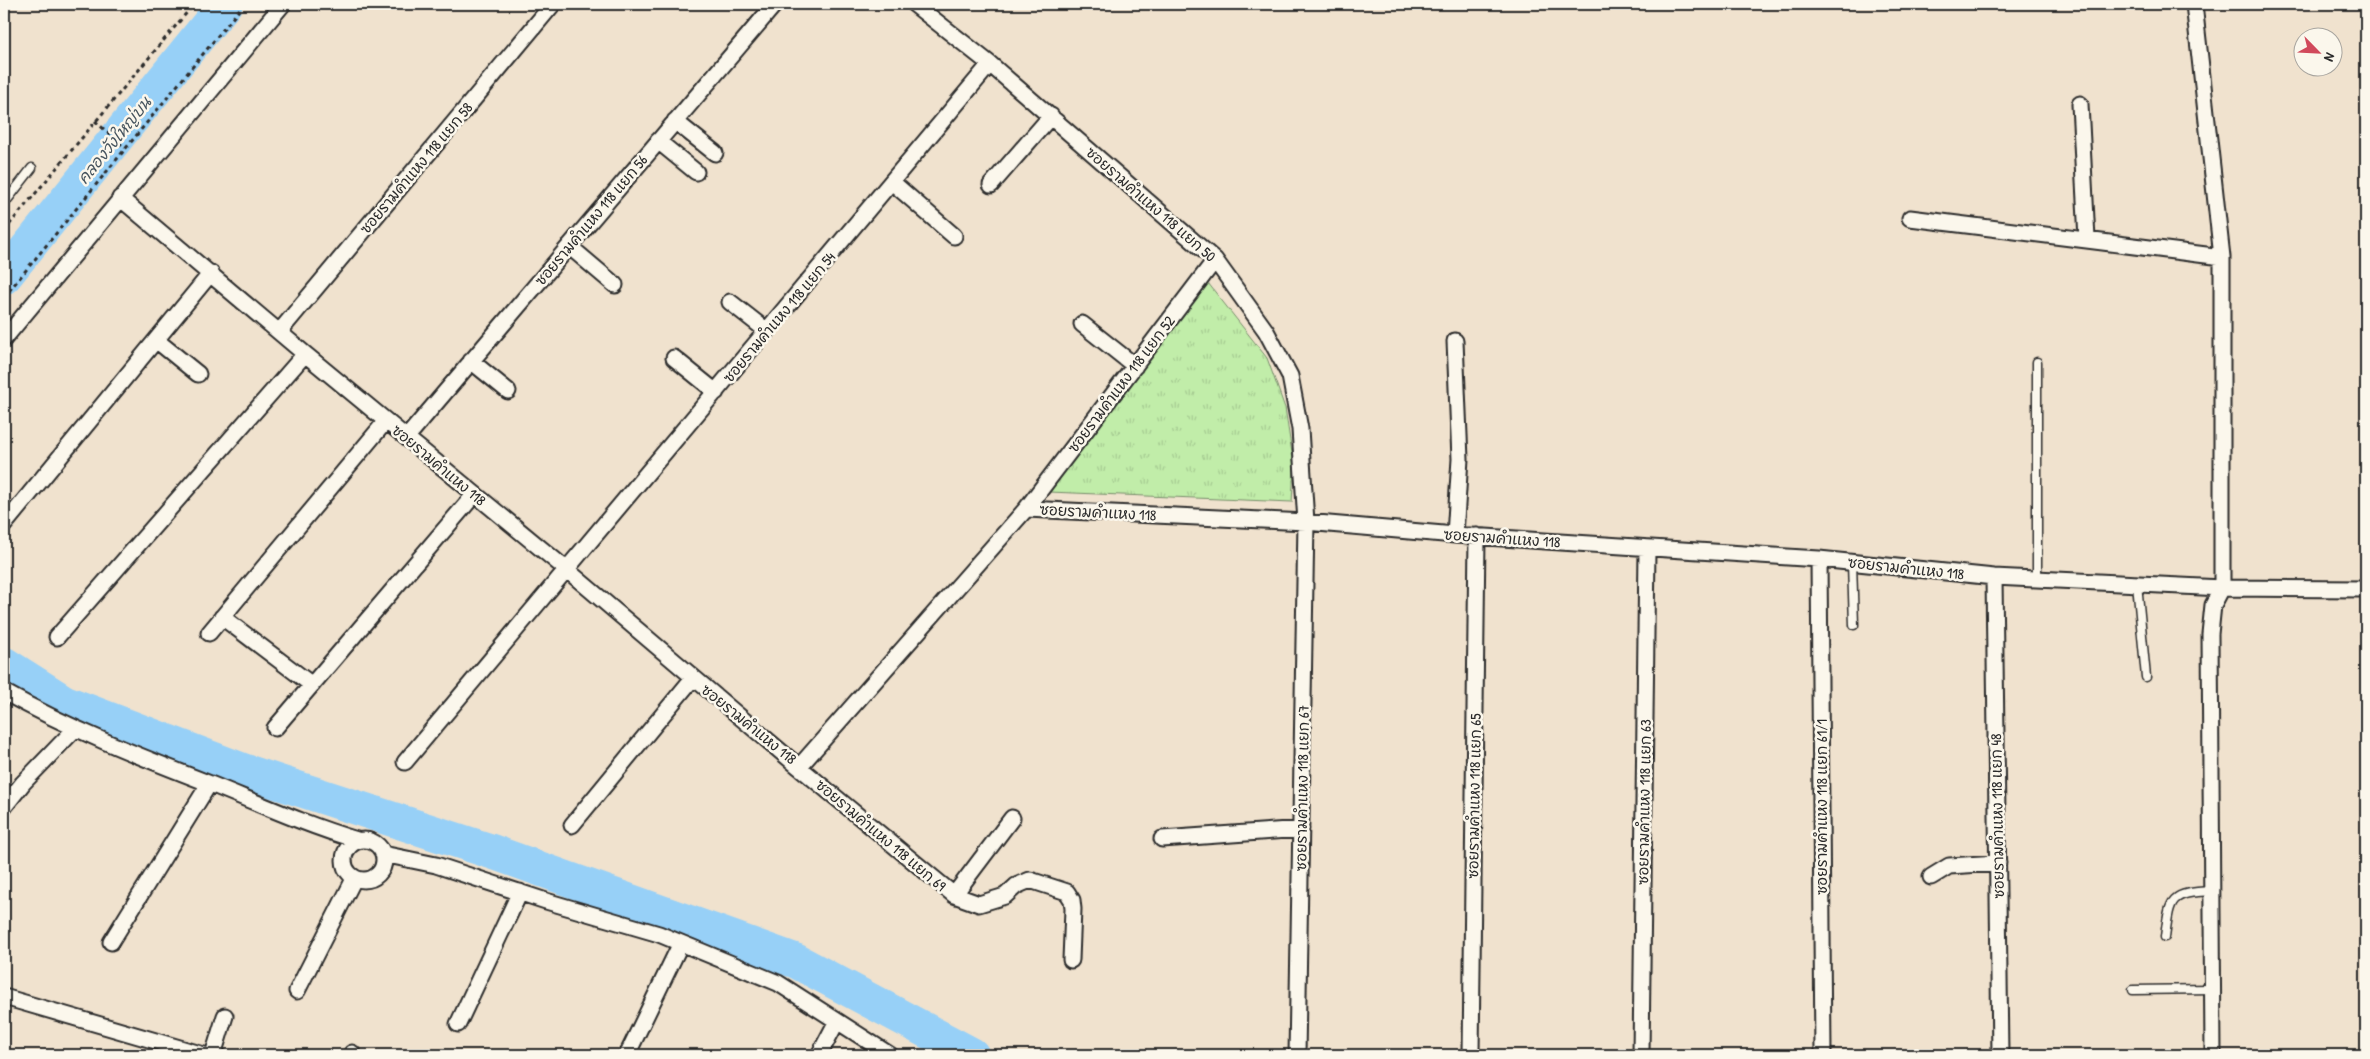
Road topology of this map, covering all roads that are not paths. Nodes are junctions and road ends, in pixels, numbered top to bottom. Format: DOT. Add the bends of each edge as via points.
graph roads {
  1 [pos="283,4"];
  2 [pos="553,4"];
  3 [pos="775,4"];
  4 [pos="914,4"];
  5 [pos="2194,4"];
  6 [pos="990,64"];
  7 [pos="2080,104"];
  8 [pos="1051,116"];
  9 [pos="676,121"];
  10 [pos="658,141"];
  11 [pos="715,153"];
  12 [pos="32,168"];
  13 [pos="696,172"];
  14 [pos="892,182"];
  15 [pos="992,185"];
  16 [pos="120,198"];
  17 [pos="4,204"];
  18 [pos="1910,218"];
  19 [pos="954,236"];
  20 [pos="2087,240"];
  21 [pos="569,246"];
  22 [pos="2222,257"];
  23 [pos="1216,260"];
  24 [pos="211,273"];
  25 [pos="615,286"];
  26 [pos="730,302"];
  27 [pos="1082,324"];
  28 [pos="280,331"];
  29 [pos="767,331"];
  30 [pos="4,339"];
  31 [pos="156,340"];
  32 [pos="1456,341"];
  33 [pos="305,354"];
  34 [pos="674,358"];
  35 [pos="471,361"];
  36 [pos="2037,362"];
  37 [pos="1135,366"];
  38 [pos="198,374"];
  39 [pos="508,391"];
  40 [pos="716,392"];
  41 [pos="386,421"];
  42 [pos="407,437"];
  43 [pos="474,494"];
  44 [pos="1026,509"];
  45 [pos="1306,522"];
  46 [pos="4,525"];
  47 [pos="1455,535"];
  48 [pos="1477,536"];
  49 [pos="1647,549"];
  50 [pos="1819,559"];
  51 [pos="1852,563"];
  52 [pos="567,570"];
  53 [pos="1994,577"];
  54 [pos="2037,579"];
  55 [pos="2137,584"];
  56 [pos="2222,588"];
  57 [pos="2366,589"];
  58 [pos="222,617"];
  59 [pos="1854,626"];
  60 [pos="209,633"];
  61 [pos="58,637"];
  62 [pos="2146,677"];
  63 [pos="693,678"];
  64 [pos="312,685"];
  65 [pos="4,692"];
  66 [pos="275,728"];
  67 [pos="75,729"];
  68 [pos="405,762"];
  69 [pos="799,767"];
  70 [pos="209,784"];
  71 [pos="4,808"];
  72 [pos="1012,818"];
  73 [pos="572,825"];
  74 [pos="1301,829"];
  75 [pos="357,840"];
  76 [pos="1162,840"];
  77 [pos="383,854"];
  78 [pos="1998,862"];
  79 [pos="1931,877"];
  80 [pos="354,879"];
  81 [pos="2212,891"];
  82 [pos="520,892"];
  83 [pos="954,895"];
  84 [pos="2165,937"];
  85 [pos="111,942"];
  86 [pos="681,943"];
  87 [pos="1071,960"];
  88 [pos="2212,989"];
  89 [pos="2133,990"];
  90 [pos="297,991"];
  91 [pos="4,997"];
  92 [pos="225,1016"];
  93 [pos="837,1022"];
  94 [pos="458,1024"];
  95 [pos="204,1055"];
  96 [pos="213,1055"];
  97 [pos="627,1055"];
  98 [pos="819,1055"];
  99 [pos="890,1055"];
  100 [pos="1297,1055"];
  101 [pos="1472,1055"];
  102 [pos="1641,1055"];
  103 [pos="1823,1055"];
  104 [pos="2000,1055"];
  105 [pos="2213,1055"];
  1 -- 16 [label="street"];
  2 -- 28 [label="street, ซอยรามคำแหง 118 แยก 58"];
  3 -- 9 [label="street, ซอยรามคำแหง 118 แยก 56"];
  4 -- 6 [label="street, ซอยรามคำแหง 118 แยก 50"];
  5 -- 22 [label="street"];
  6 -- 8 [label="street, ซอยรามคำแหง 118 แยก 50"];
  6 -- 14 [label="street, ซอยรามคำแหง 118 แยก 54"];
  7 -- 20 [label="street"];
  8 -- 15 [label="street"];
  8 -- 23 [label="street, ซอยรามคำแหง 118 แยก 50"];
  9 -- 10 [label="street, ซอยรามคำแหง 118 แยก 56"];
  9 -- 11 [label="street"];
  10 -- 13 [label="street"];
  10 -- 21 [label="street, ซอยรามคำแหง 118 แยก 56"];
  12 -- 17 [label="lane"];
  14 -- 19 [label="street"];
  14 -- 29 [label="street, ซอยรามคำแหง 118 แยก 54"];
  16 -- 24 [label="street, ซอยรามคำแหง 118"];
  16 -- 30 [label="street"];
  18 -- 20 [label="street"];
  20 -- 22 [label="street"];
  21 -- 25 [label="street"];
  21 -- 35 [label="street, ซอยรามคำแหง 118 แยก 56"];
  22 -- 56 [label="street"];
  23 -- 37 [label="street, ซอยรามคำแหง 118 แยก 52"];
  23 -- 45 [label="street, ซอยรามคำแหง 118 แยก 50" via="1266,331 1290,376 1300,429"];
  24 -- 28 [label="street, ซอยรามคำแหง 118"];
  24 -- 31 [label="street"];
  26 -- 29 [label="street"];
  27 -- 37 [label="street"];
  28 -- 33 [label="street, ซอยรามคำแหง 118"];
  29 -- 40 [label="street, ซอยรามคำแหง 118 แยก 54"];
  31 -- 38 [label="street"];
  31 -- 46 [label="street"];
  32 -- 47 [label="street" via="1460,459"];
  33 -- 41 [label="street, ซอยรามคำแหง 118"];
  33 -- 61 [label="street"];
  34 -- 40 [label="street"];
  35 -- 39 [label="street"];
  35 -- 42 [label="street, ซอยรามคำแหง 118 แยก 56"];
  36 -- 54 [label="lane"];
  37 -- 44 [label="street, ซอยรามคำแหง 118 แยก 52"];
  40 -- 52 [label="street, ซอยรามคำแหง 118 แยก 54"];
  41 -- 42 [label="street, ซอยรามคำแหง 118"];
  41 -- 58 [label="street"];
  42 -- 43 [label="street, ซอยรามคำแหง 118"];
  43 -- 52 [label="street, ซอยรามคำแหง 118"];
  43 -- 64 [label="street"];
  44 -- 45 [label="street, ซอยรามคำแหง 118"];
  44 -- 69 [label="street, ซอยรามคำแหง 118"];
  45 -- 47 [label="street, ซอยรามคำแหง 118"];
  45 -- 74 [label="street, ซอยรามคำแหง 118 แยก 67"];
  47 -- 48 [label="street, ซอยรามคำแหง 118"];
  48 -- 49 [label="street, ซอยรามคำแหง 118"];
  48 -- 101 [label="street, ซอยรามคำแหง 118 แยก 65"];
  49 -- 50 [label="street, ซอยรามคำแหง 118"];
  49 -- 102 [label="street, ซอยรามคำแหง 118 แยก 63"];
  50 -- 51 [label="street, ซอยรามคำแหง 118"];
  50 -- 103 [label="street, ซอยรามคำแหง 118 แยก 61/1"];
  51 -- 53 [label="street, ซอยรามคำแหง 118"];
  51 -- 59 [label="lane"];
  52 -- 63 [label="street, ซอยรามคำแหง 118"];
  52 -- 68 [label="street, ซอยรามคำแหง 118 แยก 54"];
  53 -- 54 [label="street, ซอยรามคำแหง 118"];
  53 -- 78 [label="street, ซอยรามคำแหง 118 แยก 48"];
  54 -- 55 [label="street, ซอยรามคำแหง 118"];
  55 -- 56 [label="street, ซอยรามคำแหง 118"];
  55 -- 62 [label="lane"];
  56 -- 57 [label="street, ซอยรามคำแหง 118"];
  56 -- 81 [label="street" via="2210,616"];
  58 -- 60 [label="street"];
  58 -- 64 [label="street"];
  63 -- 69 [label="street, ซอยรามคำแหง 118"];
  63 -- 73 [label="street"];
  64 -- 66 [label="street"];
  65 -- 67 [label="street"];
  67 -- 70 [label="street"];
  67 -- 71 [label="street" via="23,783"];
  69 -- 83 [label="street, ซอยรามคำแหง 118 แยก 69"];
  70 -- 75 [label="street" via="314,827"];
  70 -- 85 [label="street"];
  72 -- 83 [label="street"];
  74 -- 76 [label="street"];
  74 -- 100 [label="street, ซอยรามคำแหง 118 แยก 67"];
  75 -- 77 [label="street" via="368,840 378,845"];
  75 -- 80 [label="street" via="345,851 344,867"];
  77 -- 80 [label="street" via="382,870 370,880"];
  77 -- 82 [label="street" via="436,864"];
  78 -- 79 [label="street" via="1949,866"];
  78 -- 104 [label="street, ซอยรามคำแหง 118 แยก 48"];
  80 -- 90 [label="street"];
  81 -- 84 [label="lane" via="2189,892 2174,899 2168,908"];
  81 -- 88 [label="street"];
  82 -- 86 [label="street"];
  82 -- 94 [label="street"];
  83 -- 87 [label="street, ซอยรามคำแหง 118 แยก 69" via="978,904 1005,896 1030,880 1067,892 1073,909"];
  86 -- 93 [label="street" via="778,983"];
  86 -- 97 [label="street"];
  88 -- 89 [label="lane"];
  88 -- 105 [label="street"];
  91 -- 95 [label="street"];
  92 -- 96 [label="street"];
  93 -- 98 [label="street"];
  93 -- 99 [label="street"];
}
